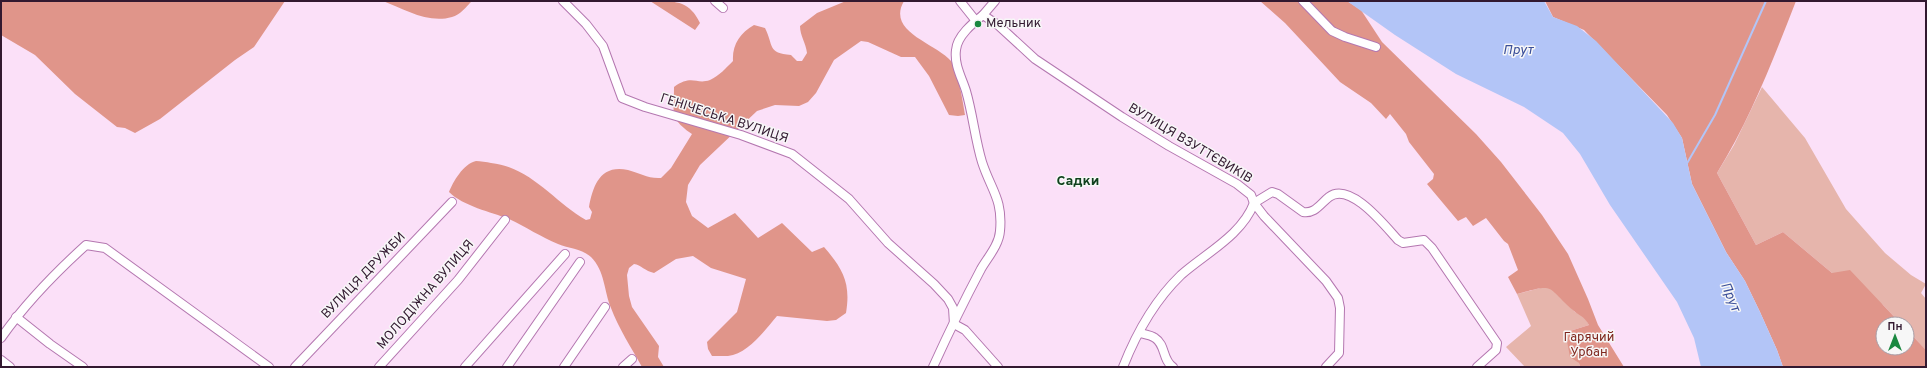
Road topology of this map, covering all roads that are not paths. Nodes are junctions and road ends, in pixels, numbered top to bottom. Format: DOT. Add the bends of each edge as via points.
graph roads {
  1 [pos="564,1"];
  2 [pos="715,1"];
  3 [pos="960,1"];
  4 [pos="995,1"];
  5 [pos="1303,1"];
  6 [pos="723,8"];
  7 [pos="984,16"];
  8 [pos="976,21"];
  9 [pos="1376,47"];
  10 [pos="452,202"];
  11 [pos="1254,203"];
  12 [pos="505,220"];
  13 [pos="565,254"];
  14 [pos="580,262"];
  15 [pos="605,307"];
  16 [pos="16,317"];
  17 [pos="954,324"];
  18 [pos="1140,333"];
  19 [pos="1,338"];
  20 [pos="632,359"];
  21 [pos="1,360"];
  22 [pos="10,367"];
  23 [pos="83,367"];
  24 [pos="269,367"];
  25 [pos="295,367"];
  26 [pos="379,367"];
  27 [pos="465,367"];
  28 [pos="507,367"];
  29 [pos="564,367"];
  30 [pos="623,367"];
  31 [pos="933,367"];
  32 [pos="998,367"];
  33 [pos="1123,367"];
  34 [pos="1173,367"];
  35 [pos="1326,367"];
  36 [pos="1477,367"];
  1 -- 17 [label="street, ГЕНІЧЕСЬКА ВУЛИЦЯ" via="603,46 622,98 741,135 792,154 849,199 888,243 934,284 953,308"];
  2 -- 6 [label="street"];
  3 -- 8 [label="street"];
  4 -- 7 [label="street"];
  5 -- 9 [label="street" via="1332,31"];
  7 -- 8 [label="street"];
  7 -- 11 [label="street, ВУЛИЦЯ ВЗУТТЄВИКІВ" via="998,25 1035,59 1136,126 1237,184 1251,195"];
  8 -- 17 [label="street" via="958,43 956,59 966,91 982,164 998,199 1001,212 1000,233"];
  10 -- 25 [label="street, ВУЛИЦЯ ДРУЖБИ"];
  11 -- 18 [label="street, ВУЛИЦЯ ВЗУТТЄВИКІВ" via="1246,219 1236,230 1181,275 1161,297"];
  11 -- 35 [label="street" via="1326,281 1338,298 1339,354"];
  11 -- 36 [label="street" via="1272,192 1308,213 1329,196 1342,194 1366,206 1403,243 1424,240 1497,343 1496,350"];
  12 -- 26 [label="street, МОЛОДІЖНА ВУЛИЦЯ" via="458,280"];
  13 -- 27 [label="street"];
  14 -- 28 [label="street"];
  15 -- 29 [label="street"];
  16 -- 19 [label="street"];
  16 -- 23 [label="street"];
  16 -- 24 [label="street" via="86,245 95,245 105,248 146,276"];
  17 -- 31 [label="street"];
  17 -- 32 [label="street" via="965,330"];
  18 -- 33 [label="street, ВУЛИЦЯ ВЗУТТЄВИКІВ"];
  18 -- 34 [label="street" via="1155,338 1164,350 1168,364"];
  20 -- 30 [label="street"];
  21 -- 22 [label="street"];
}
